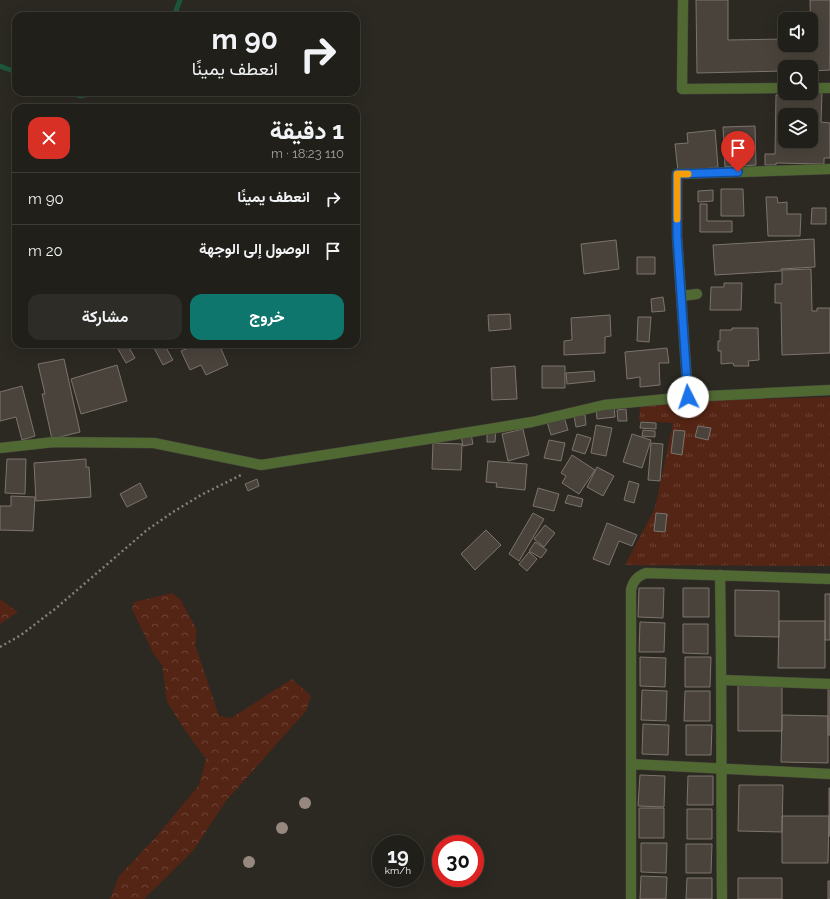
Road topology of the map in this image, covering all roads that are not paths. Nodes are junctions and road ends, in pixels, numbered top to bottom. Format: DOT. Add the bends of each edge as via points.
graph roads {
  1 [pos="683,0"];
  2 [pos="778,88"];
  3 [pos="818,88"];
  4 [pos="830,88"];
  5 [pos="830,169"];
  6 [pos="697,294"];
  7 [pos="681,296"];
  8 [pos="830,390"];
  9 [pos="688,397"];
  10 [pos="0,448"];
  11 [pos="720,576"];
  12 [pos="830,579"];
  13 [pos="722,680"];
  14 [pos="830,684"];
  15 [pos="631,764"];
  16 [pos="721,769"];
  17 [pos="830,774"];
  18 [pos="631,899"];
  19 [pos="722,899"];
  1 -- 2 [label="street" via="682,89"];
  3 -- 4 [label="street"];
  5 -- 7 [label="street" via="677,174 677,236"];
  6 -- 7 [label="street"];
  7 -- 9 [label="street"];
  8 -- 9 [label="street"];
  9 -- 10 [label="street" via="604,405 532,422 261,465 154,443 54,442"];
  11 -- 12 [label="street"];
  11 -- 13 [label="street"];
  11 -- 15 [label="street" via="646,573 640,575 632,584"];
  13 -- 14 [label="street"];
  13 -- 16 [label="street"];
  15 -- 16 [label="street"];
  15 -- 18 [label="street"];
  16 -- 17 [label="street"];
  16 -- 19 [label="street"];
}
